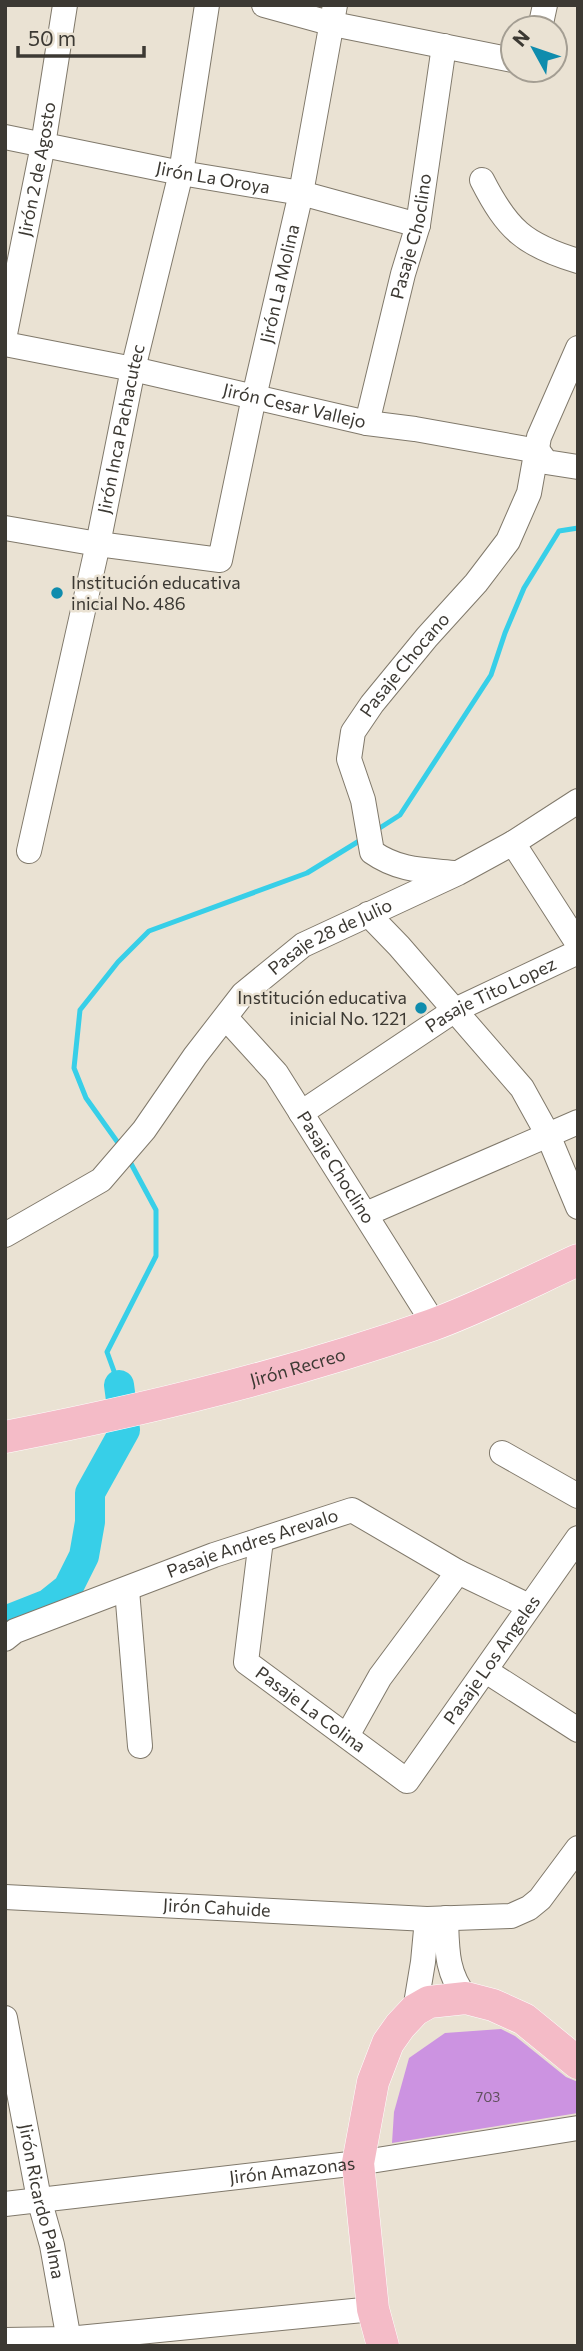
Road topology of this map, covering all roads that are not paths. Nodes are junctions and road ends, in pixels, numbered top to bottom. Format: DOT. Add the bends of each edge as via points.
graph roads {
  1 [pos="65,5"];
  2 [pos="208,5"];
  3 [pos="264,5"];
  4 [pos="334,15"];
  5 [pos="444,46"];
  6 [pos="499,57"];
  7 [pos="5,137"];
  8 [pos="43,145"];
  9 [pos="181,173"];
  10 [pos="482,180"];
  11 [pos="301,193"];
  12 [pos="418,225"];
  13 [pos="578,261"];
  14 [pos="5,334"];
  15 [pos="5,345"];
  16 [pos="578,348"];
  17 [pos="133,369"];
  18 [pos="254,397"];
  19 [pos="367,423"];
  20 [pos="538,451"];
  21 [pos="578,467"];
  22 [pos="5,528"];
  23 [pos="98,544"];
  24 [pos="578,801"];
  25 [pos="513,842"];
  26 [pos="29,851"];
  27 [pos="458,873"];
  28 [pos="368,914"];
  29 [pos="578,944"];
  30 [pos="578,952"];
  31 [pos="456,1010"];
  32 [pos="226,1018"];
  33 [pos="302,1113"];
  34 [pos="578,1122"];
  35 [pos="548,1135"];
  36 [pos="578,1207"];
  37 [pos="366,1214"];
  38 [pos="5,1235"];
  39 [pos="578,1260"];
  40 [pos="435,1324"];
  41 [pos="5,1437"];
  42 [pos="502,1454"];
  43 [pos="578,1496"];
  44 [pos="578,1538"];
  45 [pos="261,1539"];
  46 [pos="458,1572"];
  47 [pos="127,1590"];
  48 [pos="529,1606"];
  49 [pos="5,1639"];
  50 [pos="486,1671"];
  51 [pos="578,1730"];
  52 [pos="346,1736"];
  53 [pos="140,1746"];
  54 [pos="407,1781"];
  55 [pos="578,1848"];
  56 [pos="5,1897"];
  57 [pos="436,1919"];
  58 [pos="466,1998"];
  59 [pos="415,2010"];
  60 [pos="5,2018"];
  61 [pos="578,2063"];
  62 [pos="578,2128"];
  63 [pos="358,2164"];
  64 [pos="39,2199"];
  65 [pos="5,2204"];
  66 [pos="373,2309"];
  67 [pos="5,2340"];
  68 [pos="69,2342"];
  69 [pos="383,2346"];
  1 -- 8 [label="street, Jirón 2 de Agosto"];
  2 -- 9 [label="street, Jirón Inca Pachacutec"];
  3 -- 4 [label="street"];
  4 -- 5 [label="street"];
  4 -- 11 [label="street, Jirón La Molina"];
  5 -- 6 [label="street"];
  5 -- 12 [label="street, Pasaje Choclino"];
  7 -- 8 [label="street, Jirón La Oroya"];
  8 -- 9 [label="street, Jirón La Oroya"];
  8 -- 14 [label="street, Jirón 2 de Agosto"];
  9 -- 11 [label="street, Jirón La Oroya"];
  9 -- 17 [label="street, Jirón Inca Pachacutec"];
  10 -- 13 [label="street" via="509,226 548,252"];
  11 -- 12 [label="street, Jirón La Oroya"];
  11 -- 18 [label="street, Jirón La Molina"];
  12 -- 19 [label="street, Pasaje Choclino"];
  15 -- 17 [label="street, Jirón Cesar Vallejo"];
  16 -- 20 [label="street, Pasaje Chocano" via="539,437"];
  17 -- 18 [label="street, Jirón Cesar Vallejo"];
  17 -- 23 [label="street, Jirón Inca Pachacutec"];
  18 -- 19 [label="street, Jirón Cesar Vallejo"];
  18 -- 23 [label="street, Jirón La Molina" via="220,560"];
  19 -- 20 [label="street, Jirón Cesar Vallejo"];
  20 -- 21 [label="street, Jirón Cesar Vallejo" via="546,462"];
  20 -- 27 [label="street, Pasaje Chocano" via="529,493 508,541 353,732 349,759 363,800 372,852 401,867"];
  22 -- 23 [label="street"];
  23 -- 26 [label="street, Jirón Inca Pachacutec"];
  24 -- 25 [label="street, Pasaje 28 de Julio"];
  25 -- 27 [label="street, Pasaje 28 de Julio"];
  25 -- 29 [label="street"];
  27 -- 28 [label="street, Pasaje 28 de Julio"];
  28 -- 31 [label="street"];
  28 -- 32 [label="street, Pasaje 28 de Julio" via="289,954 254,983"];
  30 -- 31 [label="street, Pasaje Tito Lopez"];
  31 -- 33 [label="street, Pasaje Tito Lopez"];
  31 -- 35 [label="street" via="522,1088"];
  32 -- 33 [label="street, Pasaje Choclino" via="276,1073"];
  32 -- 38 [label="street, Pasaje 28 de Julio" via="101,1180"];
  33 -- 37 [label="street, Pasaje Choclino"];
  34 -- 35 [label="street"];
  35 -- 36 [label="street"];
  35 -- 37 [label="street"];
  37 -- 40 [label="street, Pasaje Choclino"];
  39 -- 40 [label="main road, Jirón Recreo"];
  40 -- 41 [label="main road, Jirón Recreo" via="284,1373 104,1418"];
  42 -- 43 [label="street"];
  44 -- 48 [label="street, Pasaje Los Angeles"];
  45 -- 46 [label="street, Pasaje Andres Arevalo" via="352,1510"];
  45 -- 47 [label="street, Pasaje Andres Arevalo"];
  45 -- 52 [label="street, Pasaje La Colina" via="246,1662"];
  46 -- 48 [label="street, Pasaje Andres Arevalo"];
  46 -- 52 [label="street" via="380,1677"];
  47 -- 49 [label="street, Pasaje Andres Arevalo" via="11,1632"];
  47 -- 53 [label="street"];
  48 -- 50 [label="street, Pasaje Los Angeles"];
  50 -- 51 [label="street"];
  50 -- 54 [label="street, Pasaje Los Angeles"];
  52 -- 54 [label="street, Pasaje La Colina"];
  55 -- 57 [label="street, Jirón Cahuide" via="529,1909 511,1916"];
  56 -- 57 [label="street, Jirón Cahuide"];
  57 -- 58 [label="street" via="451,1974"];
  57 -- 59 [label="street"];
  58 -- 59 [label="main road" via="429,2002"];
  58 -- 61 [label="main road" via="524,2020"];
  59 -- 63 [label="main road" via="388,2043 373,2082"];
  60 -- 64 [label="street, Jirón Ricardo Palma"];
  62 -- 63 [label="street, Jirón Amazonas"];
  63 -- 64 [label="street, Jirón Amazonas"];
  63 -- 66 [label="main road"];
  64 -- 65 [label="street, Jirón Amazonas"];
  64 -- 68 [label="street, Jirón Ricardo Palma"];
  66 -- 68 [label="street"];
  66 -- 69 [label="main road"];
  67 -- 68 [label="street"];
}
